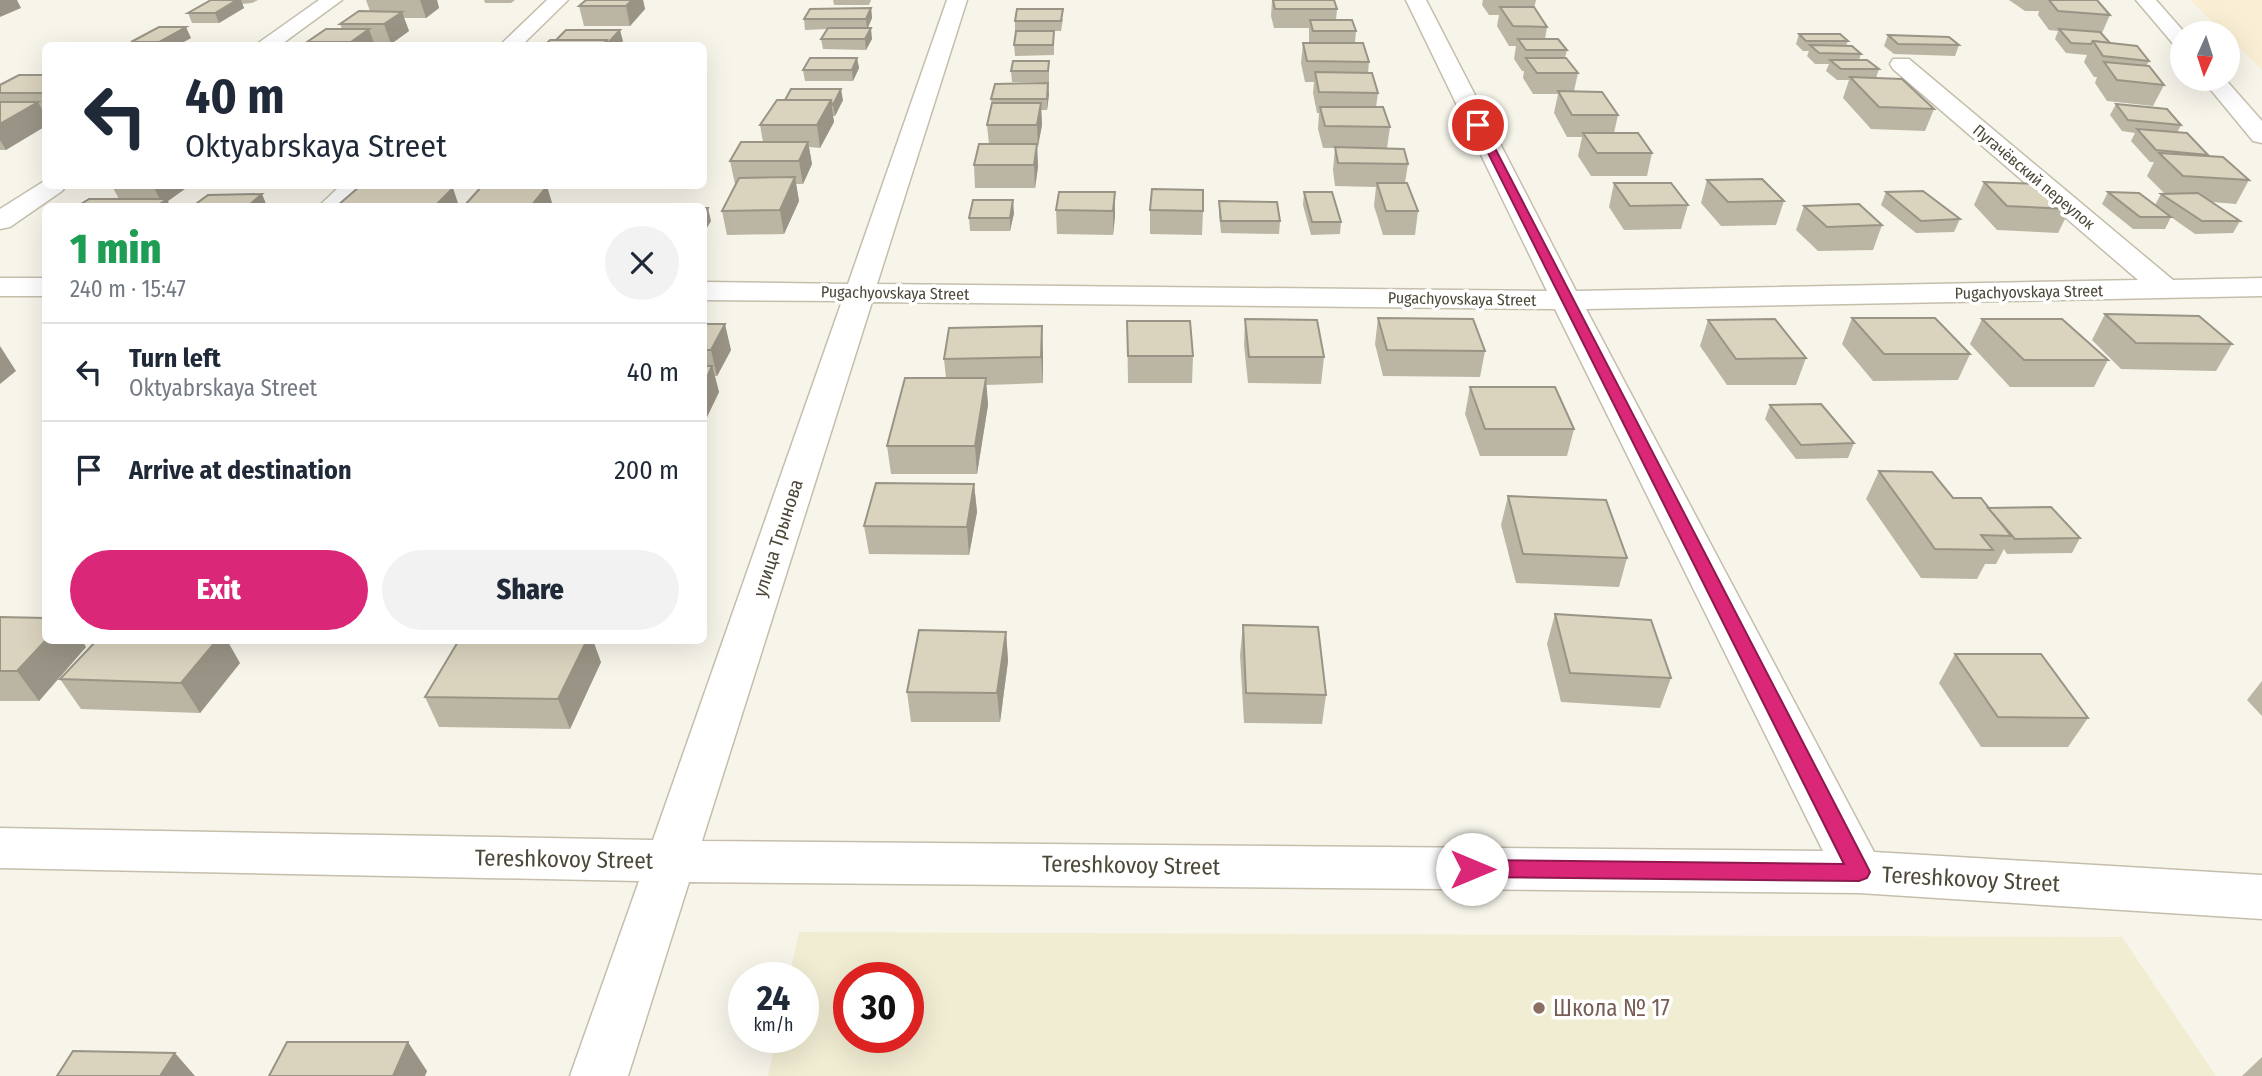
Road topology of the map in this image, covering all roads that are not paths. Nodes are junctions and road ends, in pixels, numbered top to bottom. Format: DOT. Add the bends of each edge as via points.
graph roads {
  1 [pos="332,0"];
  2 [pos="558,0"];
  3 [pos="957,0"];
  4 [pos="1416,0"];
  5 [pos="2146,0"];
  6 [pos="2170,28"];
  7 [pos="270,42"];
  8 [pos="513,42"];
  9 [pos="1901,64"];
  10 [pos="2223,91"];
  11 [pos="2262,136"];
  12 [pos="48,189"];
  13 [pos="352,189"];
  14 [pos="335,203"];
  15 [pos="0,220"];
  16 [pos="0,287"];
  17 [pos="42,287"];
  18 [pos="2262,288"];
  19 [pos="2168,290"];
  20 [pos="707,291"];
  21 [pos="860,292"];
  22 [pos="1566,300"];
  23 [pos="0,848"];
  24 [pos="671,861"];
  25 [pos="1859,872"];
  26 [pos="2262,897"];
  27 [pos="599,1076"];
  1 -- 7 [label="street"];
  2 -- 8 [label="street"];
  3 -- 21 [label="street, улица Трынова"];
  4 -- 22 [label="street"];
  5 -- 6 [label="street"];
  9 -- 19 [label="street, Пугачёвский переулок"];
  10 -- 11 [label="street"];
  12 -- 15 [label="street"];
  13 -- 14 [label="street"];
  16 -- 17 [label="street"];
  18 -- 19 [label="street, Pugachyovskaya Street"];
  19 -- 22 [label="street, Pugachyovskaya Street"];
  20 -- 21 [label="street, Pugachyovskaya Street"];
  21 -- 22 [label="street, Pugachyovskaya Street"];
  21 -- 24 [label="street, улица Трынова"];
  22 -- 25 [label="street"];
  23 -- 24 [label="street, Tereshkovoy Street"];
  24 -- 25 [label="street, Tereshkovoy Street"];
  24 -- 27 [label="street, улица Трынова"];
  25 -- 26 [label="street, Tereshkovoy Street"];
}
